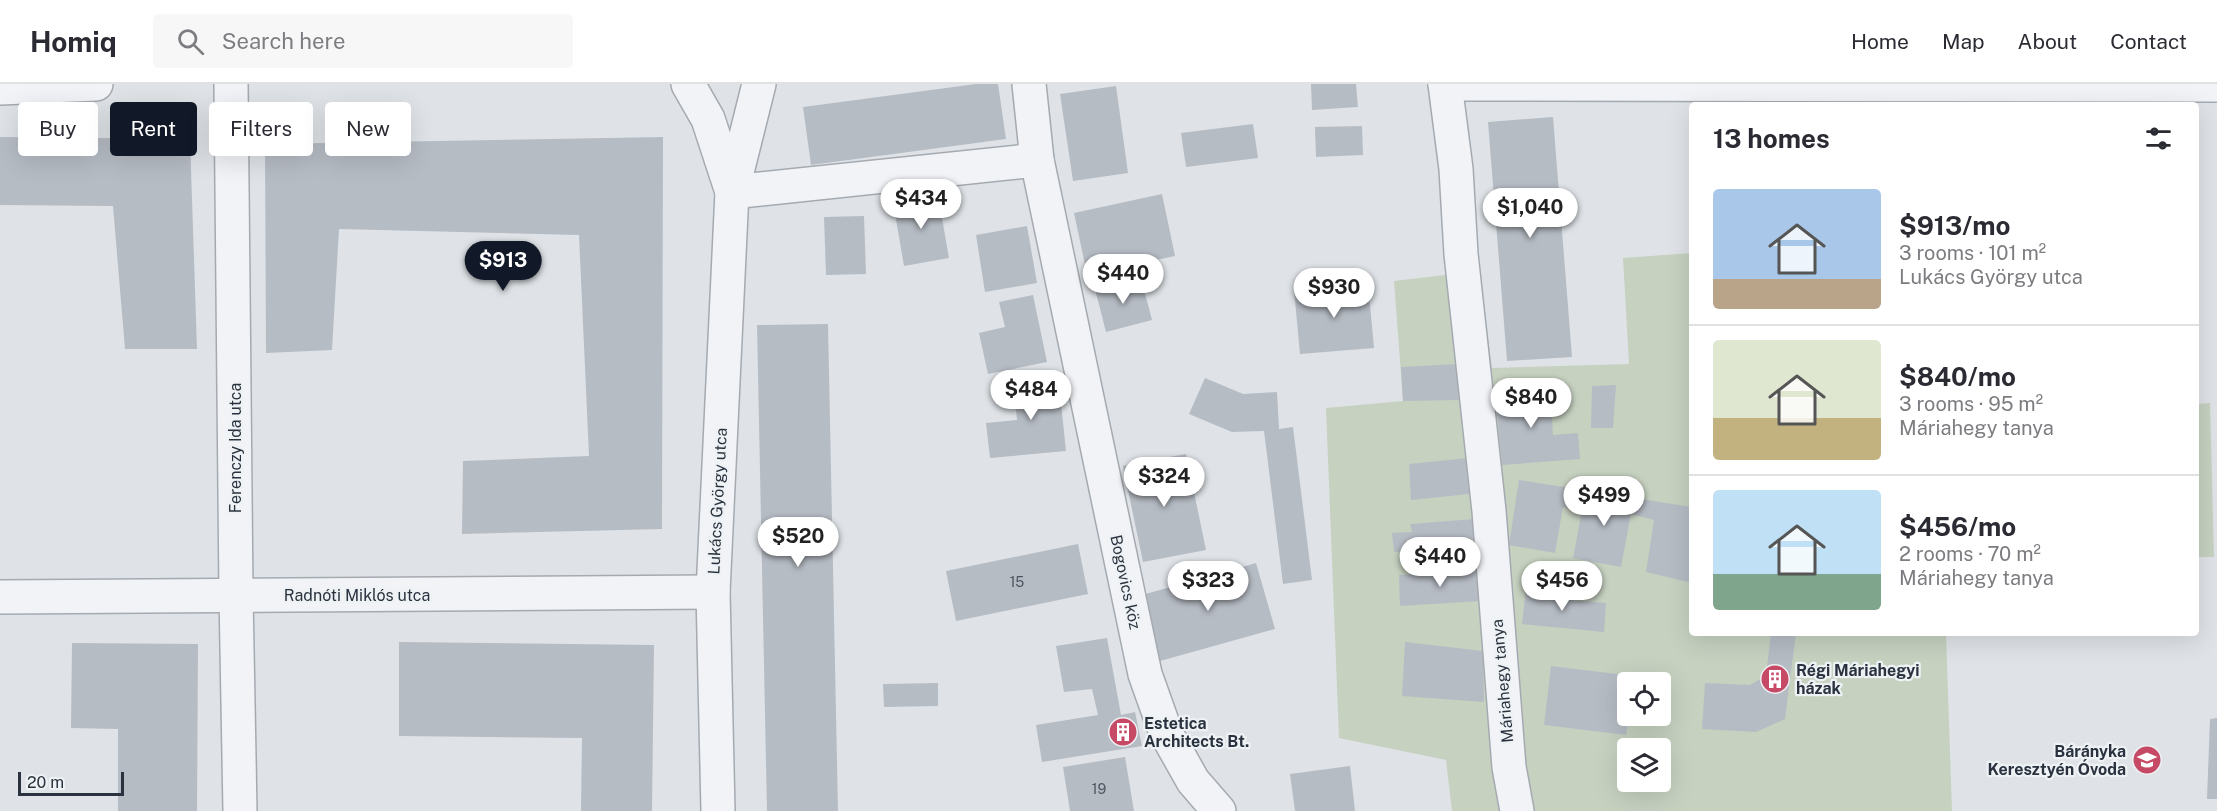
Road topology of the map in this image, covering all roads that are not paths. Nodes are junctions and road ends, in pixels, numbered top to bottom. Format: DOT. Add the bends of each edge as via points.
graph roads {
  1 [pos="96,84"];
  2 [pos="231,84"];
  3 [pos="688,84"];
  4 [pos="759,84"];
  5 [pos="1029,84"];
  6 [pos="1445,84"];
  7 [pos="2217,85"];
  8 [pos="0,88"];
  9 [pos="1037,160"];
  10 [pos="732,192"];
  11 [pos="713,592"];
  12 [pos="236,596"];
  13 [pos="0,597"];
  14 [pos="240,811"];
  15 [pos="718,811"];
  16 [pos="1219,811"];
  17 [pos="1517,811"];
  1 -- 8 [label="street"];
  2 -- 12 [label="street, Ferenczy Ida utca"];
  3 -- 10 [label="street, Lukács György utca" via="708,119"];
  4 -- 10 [label="street, Lukács György utca"];
  5 -- 9 [label="street, Bogovics köz"];
  6 -- 7 [label="street"];
  6 -- 17 [label="street, Máriahegy tanya" via="1456,169 1509,766"];
  9 -- 10 [label="street"];
  9 -- 16 [label="street, Bogovics köz" via="1145,674 1166,733 1193,782"];
  10 -- 11 [label="street, Lukács György utca"];
  11 -- 12 [label="street, Radnóti Miklós utca"];
  11 -- 15 [label="street, Lukács György utca"];
  12 -- 13 [label="street, Radnóti Miklós utca"];
  12 -- 14 [label="street, Ferenczy Ida utca"];
}
